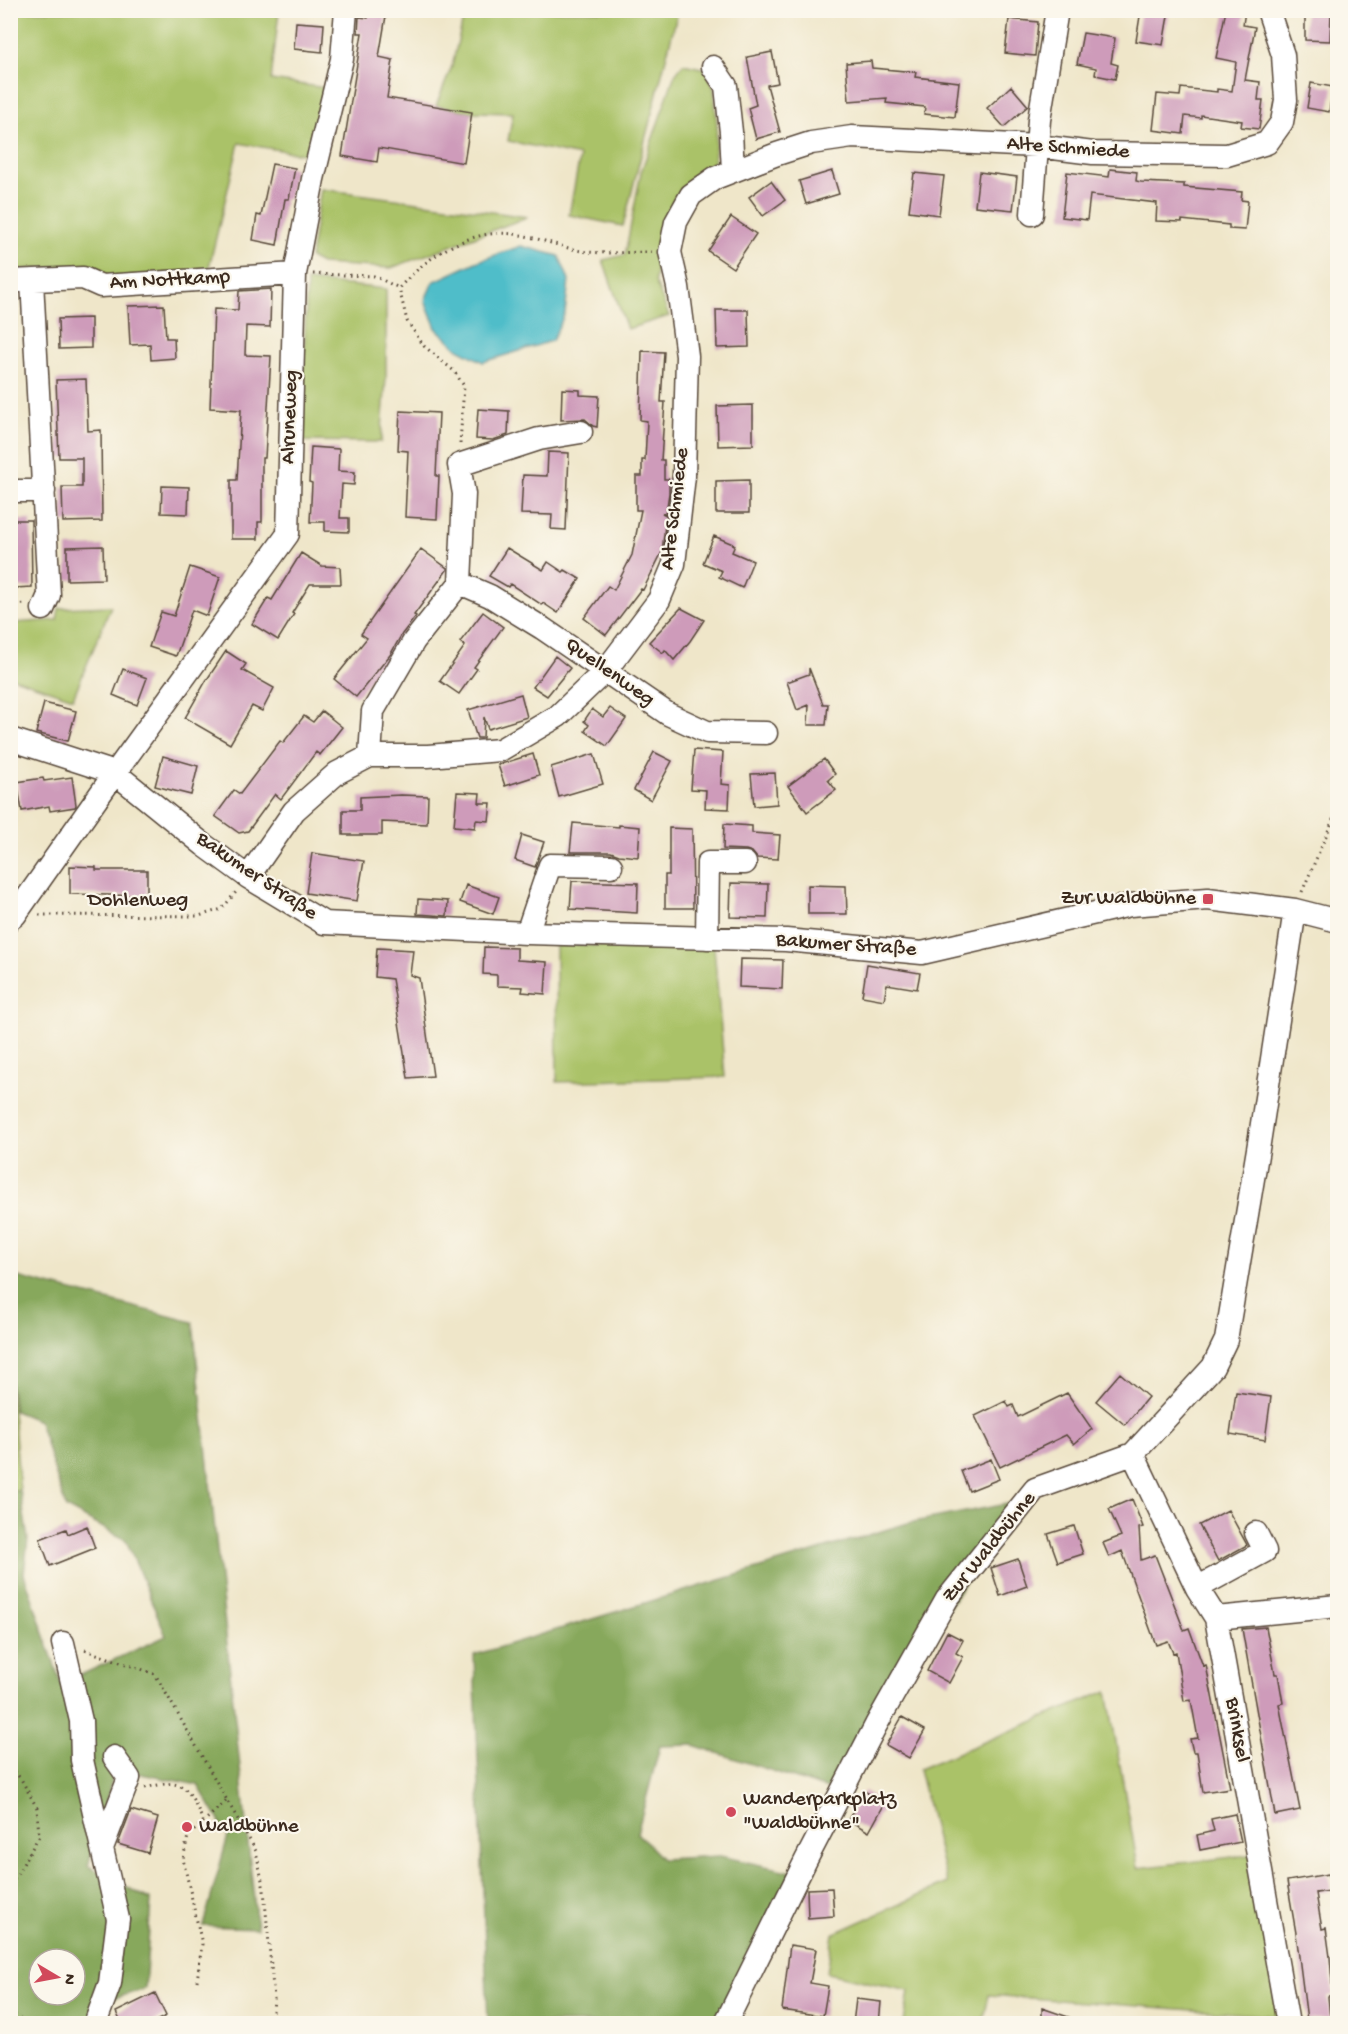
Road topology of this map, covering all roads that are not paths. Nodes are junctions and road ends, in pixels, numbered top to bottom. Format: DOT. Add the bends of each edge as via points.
graph roads {
  1 [pos="346,10"];
  2 [pos="1057,10"];
  3 [pos="1268,10"];
  4 [pos="714,67"];
  5 [pos="1037,146"];
  6 [pos="733,171"];
  7 [pos="1032,214"];
  8 [pos="295,274"];
  9 [pos="21,281"];
  10 [pos="581,432"];
  11 [pos="10,491"];
  12 [pos="44,491"];
  13 [pos="460,583"];
  14 [pos="43,609"];
  15 [pos="606,670"];
  16 [pos="766,733"];
  17 [pos="10,739"];
  18 [pos="370,756"];
  19 [pos="115,773"];
  20 [pos="745,863"];
  21 [pos="611,866"];
  22 [pos="248,877"];
  23 [pos="1295,910"];
  24 [pos="13,917"];
  25 [pos="1338,921"];
  26 [pos="527,933"];
  27 [pos="707,938"];
  28 [pos="1133,1454"];
  29 [pos="1256,1533"];
  30 [pos="1197,1588"];
  31 [pos="1338,1606"];
  32 [pos="1216,1618"];
  33 [pos="63,1643"];
  34 [pos="114,1757"];
  35 [pos="102,1848"];
  36 [pos="95,2024"];
  37 [pos="725,2024"];
  38 [pos="1288,2024"];
  1 -- 8 [label="street, Alruneweg" via="342,59"];
  2 -- 5 [label="street"];
  3 -- 5 [label="street, Alte Schmiede" via="1283,55 1286,100 1282,122 1267,143 1227,155 1093,153"];
  4 -- 6 [label="street" via="726,86"];
  5 -- 6 [label="street, Alte Schmiede" via="852,137 811,143"];
  5 -- 7 [label="street"];
  6 -- 15 [label="street, Alte Schmiede" via="691,195 676,222 670,252 687,356 684,476 674,564 659,600"];
  8 -- 9 [label="street, Am Nottkamp" via="101,286 83,278"];
  8 -- 19 [label="street, Alruneweg" via="288,534"];
  9 -- 12 [label="street"];
  10 -- 13 [label="street" via="539,439 459,465 464,494"];
  11 -- 12 [label="street"];
  12 -- 14 [label="street" via="49,595"];
  13 -- 15 [label="street, Quellenweg" via="490,596"];
  13 -- 18 [label="street" via="414,642 373,711"];
  15 -- 16 [label="street, Quellenweg" via="668,714 707,732"];
  15 -- 18 [label="street, Alte Schmiede" via="558,716 500,750"];
  17 -- 19 [label="street, Bakumer Straße"];
  18 -- 22 [label="street, Alte Schmiede" via="337,773 294,811"];
  19 -- 22 [label="street, Bakumer Straße"];
  19 -- 24 [label="street, Alruneweg"];
  20 -- 27 [label="street" via="708,863"];
  21 -- 26 [label="street" via="550,865"];
  22 -- 26 [label="street, Bakumer Straße" via="324,922"];
  23 -- 25 [label="street, Bakumer Straße"];
  23 -- 27 [label="street, Bakumer Straße" via="1208,899 1130,905 922,953 786,940"];
  23 -- 28 [label="street, Zur Waldbühne" via="1226,1340 1213,1367"];
  26 -- 27 [label="street, Bakumer Straße"];
  28 -- 30 [label="street, Brinksel"];
  28 -- 37 [label="street, Zur Waldbühne" via="1035,1489 947,1599 876,1725"];
  29 -- 30 [label="street" via="1265,1551"];
  30 -- 32 [label="street, Brinksel"];
  31 -- 32 [label="street"];
  32 -- 38 [label="street, Brinksel"];
  33 -- 35 [label="street" via="81,1721 82,1760"];
  34 -- 35 [label="street" via="129,1778"];
  35 -- 36 [label="street" via="118,1919 110,1983"];
}
